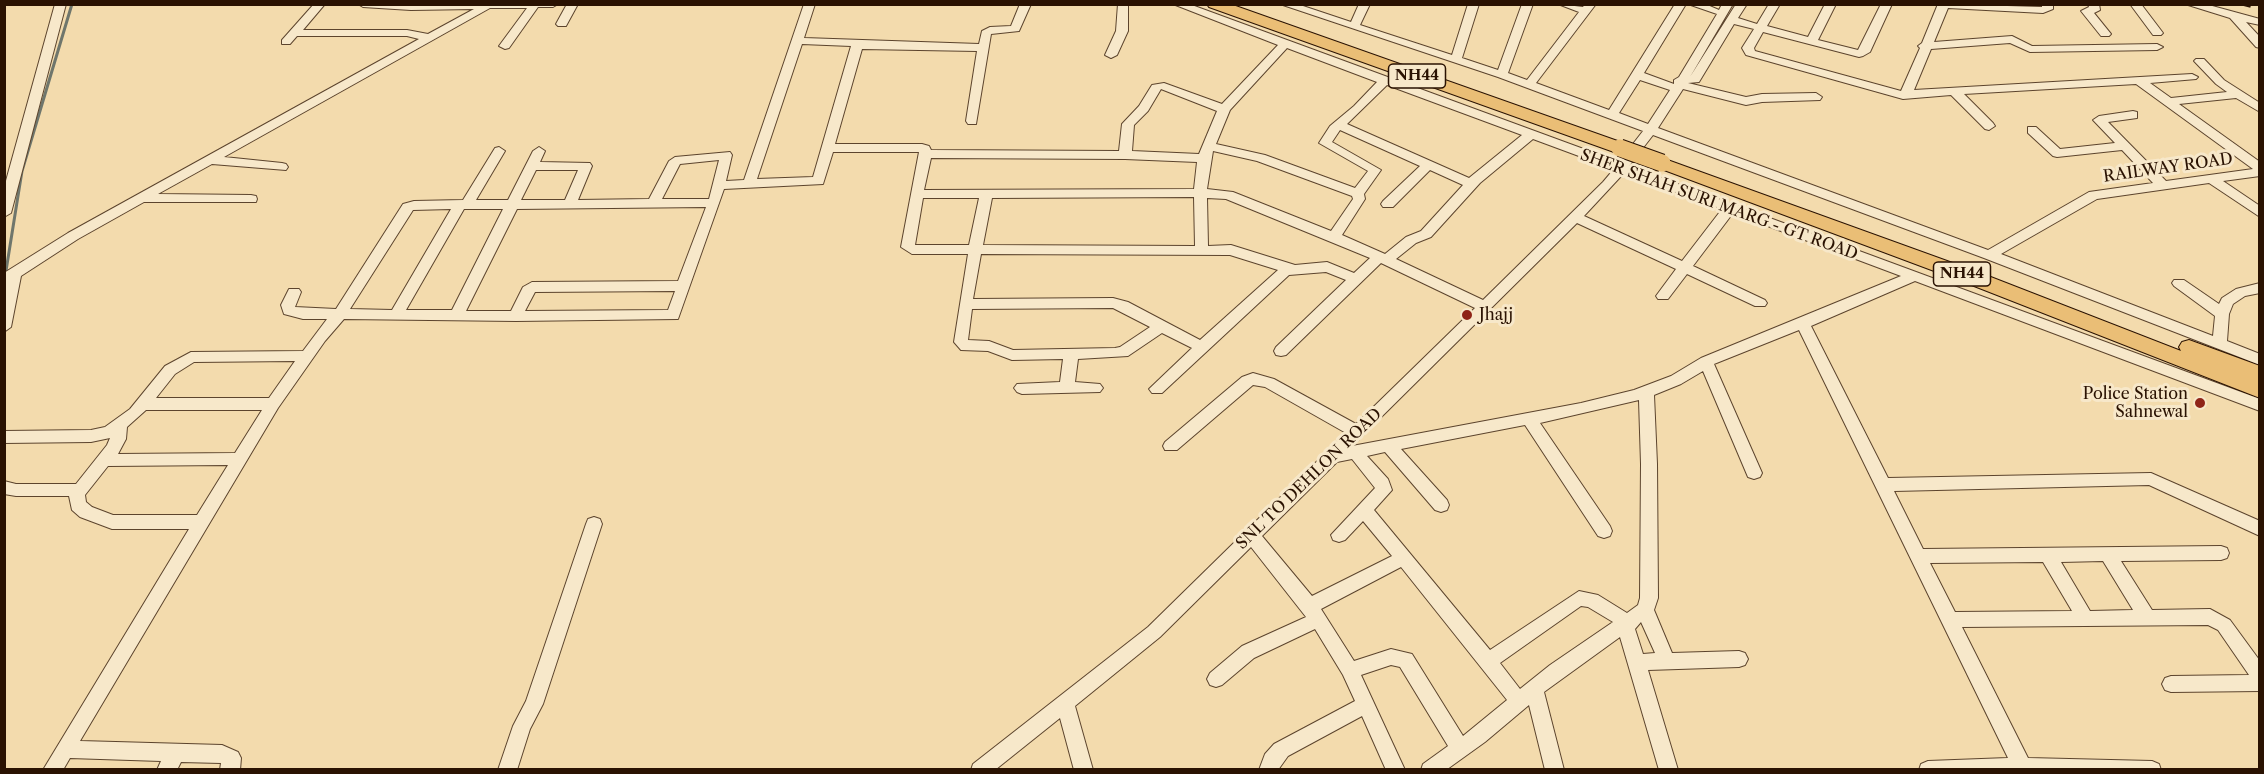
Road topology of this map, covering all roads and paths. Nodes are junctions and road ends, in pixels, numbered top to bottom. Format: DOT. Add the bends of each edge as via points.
graph roads {
  1 [pos="61,4"];
  2 [pos="320,4"];
  3 [pos="363,4"];
  4 [pos="553,4"];
  5 [pos="573,4"];
  6 [pos="810,4"];
  7 [pos="1026,4"];
  8 [pos="1123,4"];
  9 [pos="1178,4"];
  10 [pos="1214,4"];
  11 [pos="1242,4"];
  12 [pos="1285,4"];
  13 [pos="1320,4"];
  14 [pos="1365,4"];
  15 [pos="1474,4"];
  16 [pos="1528,4"];
  17 [pos="1563,4"];
  18 [pos="1681,4"];
  19 [pos="1693,4"];
  20 [pos="1728,4"];
  21 [pos="1742,4"];
  22 [pos="1775,4"];
  23 [pos="1830,4"];
  24 [pos="1887,4"];
  25 [pos="2047,4"];
  26 [pos="2093,4"];
  27 [pos="2135,4"];
  28 [pos="2190,4"];
  29 [pos="470,5"];
  30 [pos="488,5"];
  31 [pos="534,5"];
  32 [pos="1943,5"];
  33 [pos="432,6"];
  34 [pos="1589,8"];
  35 [pos="1716,8"];
  36 [pos="2234,15"];
  37 [pos="1731,20"];
  38 [pos="1357,21"];
  39 [pos="2259,22"];
  40 [pos="562,24"];
  41 [pos="1760,29"];
  42 [pos="295,33"];
  43 [pos="2157,33"];
  44 [pos="2105,34"];
  45 [pos="428,37"];
  46 [pos="799,41"];
  47 [pos="286,42"];
  48 [pos="1811,42"];
  49 [pos="1286,43"];
  50 [pos="857,45"];
  51 [pos="2259,45"];
  52 [pos="505,46"];
  53 [pos="1924,46"];
  54 [pos="2157,47"];
  55 [pos="984,48"];
  56 [pos="1111,55"];
  57 [pos="1456,60"];
  58 [pos="2200,61"];
  59 [pos="1502,75"];
  60 [pos="1637,75"];
  61 [pos="2192,77"];
  62 [pos="1385,80"];
  63 [pos="2138,80"];
  64 [pos="1681,83"];
  65 [pos="1529,85"];
  66 [pos="1956,93"];
  67 [pos="1905,94"];
  68 [pos="2238,94"];
  69 [pos="1816,97"];
  70 [pos="2166,102"];
  71 [pos="1224,109"];
  72 [pos="2259,109"];
  73 [pos="1612,115"];
  74 [pos="2133,115"];
  75 [pos="972,121"];
  76 [pos="1339,125"];
  77 [pos="1989,126"];
  78 [pos="1651,129"];
  79 [pos="2032,129"];
  80 [pos="1530,135"];
  81 [pos="1624,143"];
  82 [pos="2124,146"];
  83 [pos="827,148"];
  84 [pos="499,151"];
  85 [pos="539,151"];
  86 [pos="1206,152"];
  87 [pos="926,153"];
  88 [pos="1125,155"];
  89 [pos="1665,158"];
  90 [pos="213,160"];
  91 [pos="1428,165"];
  92 [pos="532,166"];
  93 [pos="282,167"];
  94 [pos="1621,169"];
  95 [pos="2259,170"];
  96 [pos="2212,179"];
  97 [pos="720,184"];
  98 [pos="749,184"];
  99 [pos="1471,184"];
  100 [pos="2163,184"];
  101 [pos="1200,193"];
  102 [pos="917,194"];
  103 [pos="986,194"];
  104 [pos="1358,194"];
  105 [pos="144,198"];
  106 [pos="251,199"];
  107 [pos="654,203"];
  108 [pos="714,203"];
  109 [pos="464,204"];
  110 [pos="570,204"];
  111 [pos="1388,204"];
  112 [pos="513,205"];
  113 [pos="1730,209"];
  114 [pos="4,213"];
  115 [pos="2259,213"];
  116 [pos="1576,217"];
  117 [pos="1334,237"];
  118 [pos="974,250"];
  119 [pos="1199,251"];
  120 [pos="1989,255"];
  121 [pos="1382,259"];
  122 [pos="1684,268"];
  123 [pos="1295,270"];
  124 [pos="1913,276"];
  125 [pos="9,278"];
  126 [pos="1356,279"];
  127 [pos="2179,283"];
  128 [pos="684,286"];
  129 [pos="2259,288"];
  130 [pos="294,292"];
  131 [pos="1663,296"];
  132 [pos="1760,303"];
  133 [pos="965,304"];
  134 [pos="1484,306"];
  135 [pos="341,313"];
  136 [pos="397,314"];
  137 [pos="457,314"];
  138 [pos="2222,314"];
  139 [pos="516,316"];
  140 [pos="1803,324"];
  141 [pos="4,327"];
  142 [pos="1161,327"];
  143 [pos="2219,344"];
  144 [pos="1203,346"];
  145 [pos="1281,351"];
  146 [pos="1071,353"];
  147 [pos="306,356"];
  148 [pos="2259,360"];
  149 [pos="1706,362"];
  150 [pos="2259,374"];
  151 [pos="1022,388"];
  152 [pos="1067,388"];
  153 [pos="1095,388"];
  154 [pos="1157,389"];
  155 [pos="2259,390"];
  156 [pos="1646,392"];
  157 [pos="144,404"];
  158 [pos="273,404"];
  159 [pos="2259,405"];
  160 [pos="1529,419"];
  161 [pos="119,427"];
  162 [pos="1358,432"];
  163 [pos="4,437"];
  164 [pos="1389,446"];
  165 [pos="1171,447"];
  166 [pos="1355,452"];
  167 [pos="1334,456"];
  168 [pos="240,459"];
  169 [pos="106,460"];
  170 [pos="1754,473"];
  171 [pos="1882,485"];
  172 [pos="4,487"];
  173 [pos="80,490"];
  174 [pos="1441,505"];
  175 [pos="1364,510"];
  176 [pos="200,522"];
  177 [pos="594,524"];
  178 [pos="2259,529"];
  179 [pos="1604,531"];
  180 [pos="1339,535"];
  181 [pos="1252,536"];
  182 [pos="2221,553"];
  183 [pos="2108,554"];
  184 [pos="2048,555"];
  185 [pos="1917,556"];
  186 [pos="1404,558"];
  187 [pos="1645,610"];
  188 [pos="1314,613"];
  189 [pos="2085,618"];
  190 [pos="2147,618"];
  191 [pos="1949,620"];
  192 [pos="1627,624"];
  193 [pos="2251,650"];
  194 [pos="1738,658"];
  195 [pos="1488,661"];
  196 [pos="1667,661"];
  197 [pos="1636,662"];
  198 [pos="1350,670"];
  199 [pos="2259,676"];
  200 [pos="1216,679"];
  201 [pos="2259,683"];
  202 [pos="2171,684"];
  203 [pos="1526,696"];
  204 [pos="1065,703"];
  205 [pos="1365,705"];
  206 [pos="65,749"];
  207 [pos="1460,749"];
  208 [pos="176,752"];
  209 [pos="2022,766"];
  210 [pos="1970,769"];
  211 [pos="2127,769"];
  212 [pos="52,770"];
  213 [pos="166,770"];
  214 [pos="230,770"];
  215 [pos="507,770"];
  216 [pos="980,770"];
  217 [pos="1084,770"];
  218 [pos="1268,770"];
  219 [pos="1396,770"];
  220 [pos="1431,770"];
  221 [pos="1555,770"];
  222 [pos="1669,770"];
  223 [pos="1928,770"];
  224 [pos="2152,770"];
  1 -- 114 [label="street"];
  2 -- 42 [label="street"];
  3 -- 33 [label="street"];
  4 -- 31 [label="street"];
  5 -- 40 [label="street"];
  6 -- 46 [label="street"];
  7 -- 55 [label="street" via="1015,29 986,32"];
  8 -- 56 [label="street" via="1122,31"];
  9 -- 49 [label="street, SHER SHAH SURI MARG - GT ROAD"];
  10 -- 81 [label="highway, SHER SHAH SURI MARG - GT ROAD / NH44"];
  11 -- 81 [label="highway, SHER SHAH SURI MARG - GT ROAD / NH44"];
  12 -- 38 [label="street"];
  13 -- 38 [label="street"];
  14 -- 38 [label="street"];
  15 -- 57 [label="street"];
  16 -- 59 [label="street"];
  17 -- 34 [label="street"];
  18 -- 60 [label="street"];
  19 -- 35 [label="street"];
  20 -- 64 [label="street"];
  21 -- 37 [label="street"];
  22 -- 41 [label="street"];
  23 -- 48 [label="street"];
  24 -- 48 [label="street" via="1861,54"];
  25 -- 32 [label="street" via="2048,9 2043,10"];
  26 -- 44 [label="street" via="2095,10 2086,11"];
  27 -- 43 [label="street"];
  28 -- 36 [label="street"];
  29 -- 30 [label="street"];
  29 -- 33 [label="street"];
  30 -- 31 [label="street"];
  30 -- 45 [label="street"];
  31 -- 52 [label="street"];
  32 -- 53 [label="street"];
  34 -- 65 [label="street"];
  35 -- 64 [label="street" via="1676,74"];
  36 -- 39 [label="street"];
  36 -- 51 [label="street"];
  37 -- 41 [label="street"];
  37 -- 64 [label="street" via="1695,80"];
  38 -- 57 [label="street"];
  41 -- 48 [label="street"];
  41 -- 67 [label="street" via="1748,49 1752,54"];
  42 -- 45 [label="street" via="411,33"];
  42 -- 47 [label="street"];
  45 -- 90 [label="street"];
  46 -- 50 [label="street"];
  46 -- 98 [label="street"];
  49 -- 62 [label="street, SHER SHAH SURI MARG - GT ROAD"];
  49 -- 71 [label="street"];
  50 -- 55 [label="street"];
  50 -- 83 [label="street"];
  53 -- 54 [label="street" via="2012,39 2030,49"];
  53 -- 67 [label="street"];
  55 -- 75 [label="street"];
  57 -- 59 [label="street"];
  58 -- 68 [label="street"];
  59 -- 65 [label="street"];
  60 -- 64 [label="street"];
  60 -- 73 [label="street"];
  61 -- 63 [label="street"];
  62 -- 76 [label="street"];
  62 -- 80 [label="street, SHER SHAH SURI MARG - GT ROAD"];
  63 -- 66 [label="street"];
  63 -- 70 [label="street"];
  64 -- 69 [label="street" via="1746,101"];
  64 -- 78 [label="street, SNL TO DEHLON ROAD"];
  65 -- 73 [label="street"];
  66 -- 67 [label="street"];
  66 -- 77 [label="street"];
  68 -- 70 [label="street"];
  68 -- 72 [label="street"];
  70 -- 95 [label="street"];
  71 -- 86 [label="street"];
  71 -- 88 [label="street" via="1158,86 1128,124"];
  73 -- 78 [label="street"];
  74 -- 82 [label="street" via="2098,120"];
  76 -- 91 [label="street"];
  76 -- 104 [label="street" via="1325,144 1375,170"];
  78 -- 94 [label="street, SNL TO DEHLON ROAD"];
  78 -- 120 [label="street"];
  79 -- 82 [label="street" via="2057,153"];
  80 -- 94 [label="street, SHER SHAH SURI MARG - GT ROAD"];
  80 -- 99 [label="street"];
  81 -- 89 [label="highway, SHER SHAH SURI MARG - GT ROAD / NH44, bridge"];
  82 -- 100 [label="street"];
  83 -- 87 [label="street" via="922,148"];
  83 -- 98 [label="street" via="817,182"];
  84 -- 109 [label="street"];
  85 -- 92 [label="street"];
  86 -- 88 [label="street"];
  86 -- 101 [label="street"];
  86 -- 104 [label="street" via="1261,158"];
  87 -- 88 [label="street"];
  87 -- 102 [label="street"];
  89 -- 150 [label="highway, SHER SHAH SURI MARG - GT ROAD / NH44"];
  89 -- 155 [label="highway, SHER SHAH SURI MARG - GT ROAD / NH44"];
  90 -- 93 [label="street"];
  90 -- 105 [label="street"];
  91 -- 99 [label="street"];
  91 -- 111 [label="street"];
  92 -- 110 [label="street" via="586,166"];
  92 -- 112 [label="street"];
  94 -- 113 [label="street, SHER SHAH SURI MARG - GT ROAD"];
  94 -- 116 [label="street, SNL TO DEHLON ROAD"];
  95 -- 96 [label="street, RAILWAY ROAD"];
  96 -- 100 [label="street, RAILWAY ROAD"];
  96 -- 115 [label="street"];
  97 -- 98 [label="street"];
  97 -- 107 [label="street" via="725,154 678,160 672,164"];
  97 -- 108 [label="street"];
  99 -- 121 [label="street" via="1426,234"];
  100 -- 120 [label="street, RAILWAY ROAD" via="2094,195"];
  101 -- 103 [label="street"];
  101 -- 117 [label="street" via="1231,196"];
  101 -- 119 [label="street" via="1203,244"];
  102 -- 103 [label="street"];
  102 -- 118 [label="street" via="908,248"];
  103 -- 118 [label="street"];
  104 -- 117 [label="street" via="1359,199"];
  105 -- 106 [label="street"];
  105 -- 125 [label="street"];
  107 -- 108 [label="street"];
  107 -- 110 [label="street"];
  108 -- 128 [label="street"];
  109 -- 112 [label="street"];
  109 -- 135 [label="street" via="408,207"];
  109 -- 136 [label="street"];
  110 -- 112 [label="street"];
  112 -- 137 [label="street"];
  113 -- 122 [label="street"];
  113 -- 124 [label="street, SHER SHAH SURI MARG - GT ROAD"];
  116 -- 122 [label="street"];
  116 -- 134 [label="street, SNL TO DEHLON ROAD"];
  117 -- 121 [label="street"];
  118 -- 119 [label="street"];
  118 -- 133 [label="street"];
  119 -- 123 [label="street" via="1231,250"];
  120 -- 143 [label="street"];
  121 -- 126 [label="street"];
  121 -- 134 [label="street"];
  122 -- 131 [label="street"];
  122 -- 132 [label="street"];
  123 -- 126 [label="street" via="1327,267"];
  123 -- 144 [label="street" via="1283,272"];
  124 -- 140 [label="street"];
  124 -- 159 [label="street, SHER SHAH SURI MARG - GT ROAD"];
  125 -- 141 [label="street"];
  126 -- 145 [label="street"];
  127 -- 138 [label="street"];
  128 -- 139 [label="street" via="534,287 528,290"];
  128 -- 139 [label="street" via="675,313 670,316"];
  129 -- 138 [label="street" via="2232,297"];
  130 -- 135 [label="street" via="288,305 292,312"];
  133 -- 142 [label="street" via="1116,303"];
  133 -- 146 [label="street" via="961,342 964,345 989,346 1010,355"];
  134 -- 162 [label="street, SNL TO DEHLON ROAD"];
  135 -- 136 [label="street"];
  135 -- 147 [label="street"];
  136 -- 137 [label="street"];
  137 -- 139 [label="street"];
  138 -- 143 [label="street"];
  140 -- 149 [label="street"];
  140 -- 171 [label="street"];
  142 -- 144 [label="street"];
  142 -- 146 [label="street" via="1122,352"];
  143 -- 148 [label="street"];
  144 -- 154 [label="street"];
  146 -- 152 [label="street"];
  147 -- 157 [label="street" via="186,358 170,370"];
  147 -- 158 [label="street"];
  149 -- 156 [label="street"];
  149 -- 170 [label="street"];
  151 -- 152 [label="street"];
  152 -- 153 [label="street"];
  156 -- 160 [label="street"];
  156 -- 187 [label="street" via="1649,598"];
  157 -- 158 [label="street"];
  157 -- 161 [label="street"];
  158 -- 168 [label="street"];
  160 -- 164 [label="street"];
  160 -- 179 [label="street"];
  161 -- 163 [label="street" via="91,436"];
  161 -- 169 [label="street" via="116,443"];
  162 -- 165 [label="street" via="1269,383 1254,379"];
  162 -- 167 [label="street, SNL TO DEHLON ROAD"];
  164 -- 166 [label="street"];
  164 -- 174 [label="street"];
  166 -- 167 [label="street"];
  166 -- 175 [label="street" via="1384,488"];
  167 -- 181 [label="street, SNL TO DEHLON ROAD"];
  168 -- 169 [label="street"];
  168 -- 176 [label="street"];
  169 -- 173 [label="street"];
  171 -- 178 [label="street" via="2151,479"];
  171 -- 185 [label="street"];
  172 -- 173 [label="street"];
  173 -- 176 [label="street" via="78,505 112,522"];
  175 -- 180 [label="street"];
  175 -- 186 [label="street"];
  176 -- 206 [label="street"];
  177 -- 215 [label="street" via="534,705 522,726"];
  181 -- 188 [label="street"];
  181 -- 204 [label="street, SNL TO DEHLON ROAD" via="1147,638"];
  182 -- 183 [label="street"];
  183 -- 184 [label="street"];
  183 -- 190 [label="street"];
  184 -- 185 [label="street"];
  184 -- 189 [label="street"];
  185 -- 191 [label="street"];
  186 -- 188 [label="street"];
  186 -- 195 [label="street"];
  187 -- 192 [label="street"];
  187 -- 196 [label="street"];
  188 -- 198 [label="street"];
  188 -- 200 [label="street" via="1248,652"];
  189 -- 190 [label="street"];
  189 -- 191 [label="street"];
  190 -- 193 [label="street" via="2215,618"];
  191 -- 209 [label="street"];
  192 -- 195 [label="street" via="1592,600 1579,598"];
  192 -- 197 [label="street"];
  192 -- 203 [label="street"];
  193 -- 199 [label="street"];
  194 -- 196 [label="street"];
  195 -- 203 [label="street"];
  196 -- 197 [label="street"];
  197 -- 222 [label="street"];
  198 -- 205 [label="street"];
  198 -- 207 [label="street" via="1391,657 1406,660"];
  201 -- 202 [label="street"];
  203 -- 207 [label="street"];
  203 -- 221 [label="street"];
  204 -- 216 [label="street, SNL TO DEHLON ROAD"];
  204 -- 217 [label="street"];
  205 -- 218 [label="street" via="1281,750"];
  205 -- 219 [label="street"];
  206 -- 208 [label="street"];
  206 -- 212 [label="street"];
  207 -- 220 [label="street"];
  208 -- 213 [label="street"];
  208 -- 214 [label="street" via="222,754 231,758"];
  209 -- 210 [label="street"];
  209 -- 211 [label="street"];
  210 -- 223 [label="street"];
  211 -- 224 [label="street"];
}
